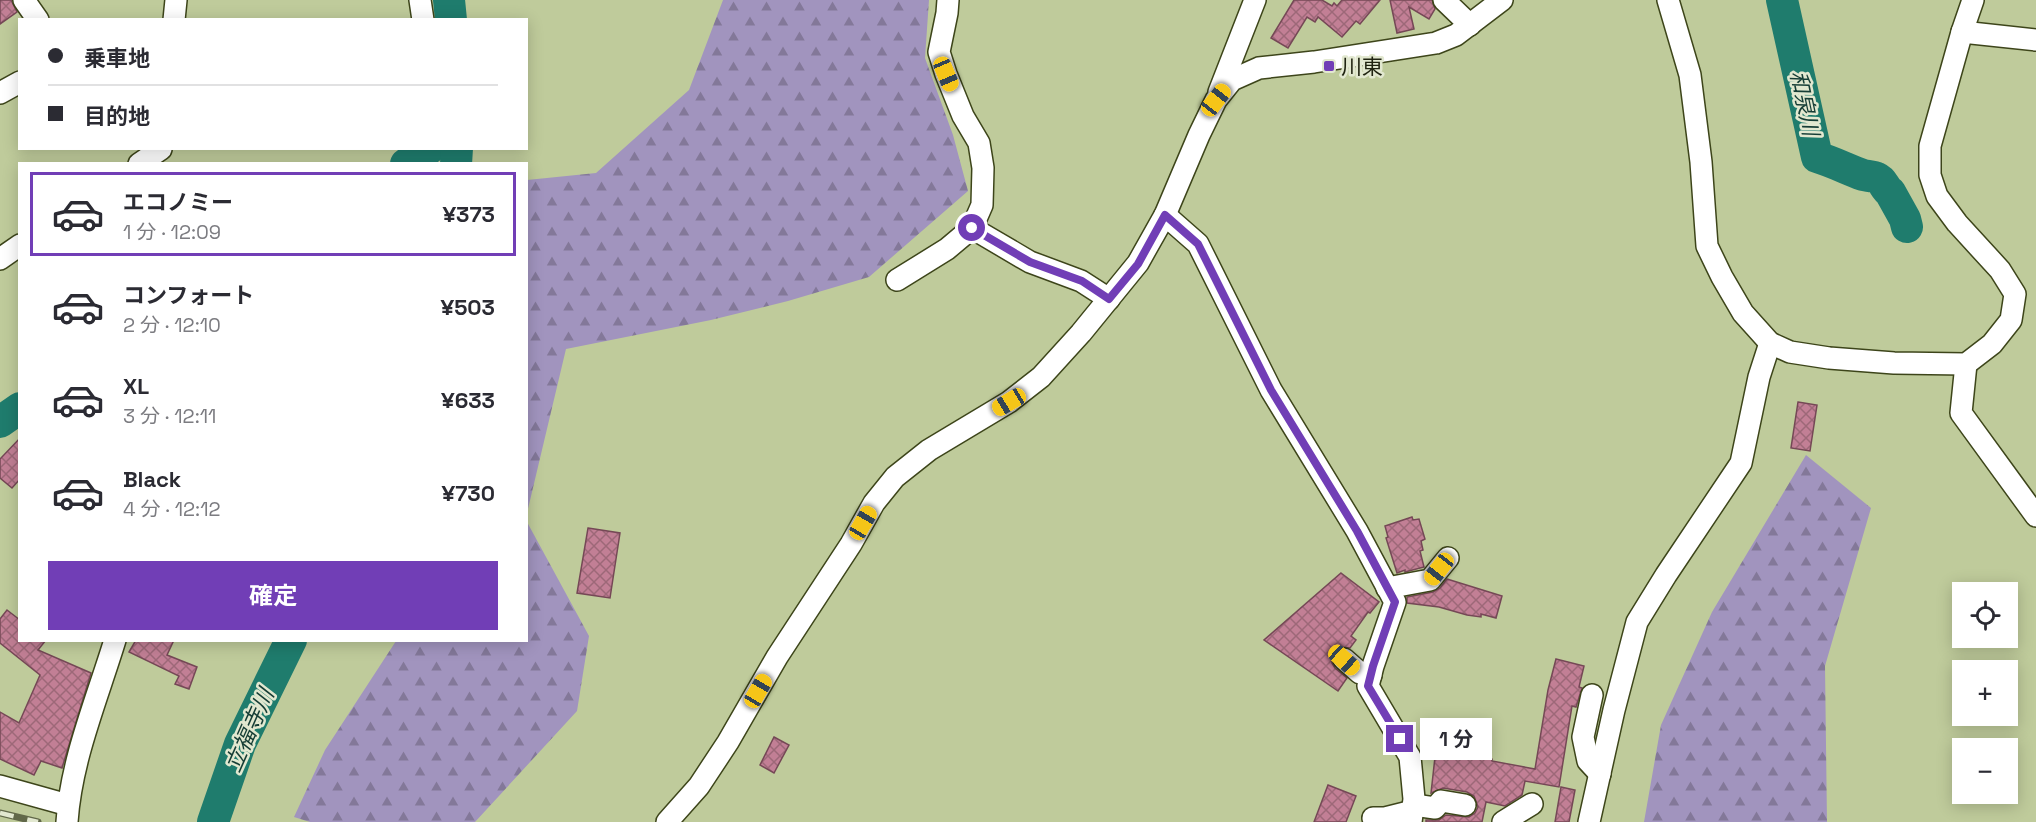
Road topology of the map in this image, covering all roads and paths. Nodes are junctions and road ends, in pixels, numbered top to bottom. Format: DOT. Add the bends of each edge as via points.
graph roads {
  1 [pos="24,0"];
  2 [pos="176,0"];
  3 [pos="420,0"];
  4 [pos="948,0"];
  5 [pos="1254,0"];
  6 [pos="1444,0"];
  7 [pos="1502,0"];
  8 [pos="1668,0"];
  9 [pos="1973,0"];
  10 [pos="37,18"];
  11 [pos="174,18"];
  12 [pos="423,18"];
  13 [pos="1470,25"];
  14 [pos="1962,32"];
  15 [pos="2036,40"];
  16 [pos="18,83"];
  17 [pos="0,93"];
  18 [pos="1216,100"];
  19 [pos="159,150"];
  20 [pos="142,162"];
  21 [pos="1165,215"];
  22 [pos="972,228"];
  23 [pos="18,246"];
  24 [pos="0,259"];
  25 [pos="897,280"];
  26 [pos="1109,299"];
  27 [pos="1770,343"];
  28 [pos="1966,364"];
  29 [pos="2036,516"];
  30 [pos="1448,558"];
  31 [pos="1388,588"];
  32 [pos="114,642"];
  33 [pos="1344,660"];
  34 [pos="1371,675"];
  35 [pos="1592,695"];
  36 [pos="1600,774"];
  37 [pos="0,786"];
  38 [pos="1532,804"];
  39 [pos="1465,806"];
  40 [pos="67,813"];
  41 [pos="1412,813"];
  42 [pos="1373,818"];
  43 [pos="667,822"];
  44 [pos="1503,822"];
  45 [pos="1589,822"];
  1 -- 10 [label="street"];
  2 -- 11 [label="street"];
  3 -- 12 [label="street"];
  4 -- 22 [label="street" via="939,52 963,116 979,143 983,168 982,205"];
  5 -- 18 [label="street"];
  6 -- 13 [label="street"];
  7 -- 13 [label="street"];
  8 -- 27 [label="street" via="1689,75 1707,246 1743,312"];
  9 -- 14 [label="street"];
  13 -- 18 [label="street" via="1436,43 1259,68 1232,80"];
  14 -- 15 [label="street"];
  14 -- 28 [label="street" via="1930,146 1930,175 1936,196 2000,270 2015,294 2011,320 1992,344"];
  16 -- 17 [label="street"];
  18 -- 21 [label="street"];
  19 -- 20 [label="street"];
  21 -- 26 [label="street" via="1138,264"];
  21 -- 31 [label="street" via="1198,244 1271,390"];
  22 -- 25 [label="street" via="947,249"];
  22 -- 26 [label="street" via="1030,262 1082,281"];
  23 -- 24 [label="street"];
  26 -- 43 [label="street" via="1041,377 1009,402 929,450 895,477 874,503 699,786"];
  27 -- 28 [label="street" via="1791,352 1830,358"];
  27 -- 36 [label="street" via="1741,463 1637,622"];
  28 -- 29 [label="street" via="1961,412"];
  30 -- 31 [label="street" via="1430,580"];
  31 -- 34 [label="street" via="1395,602"];
  32 -- 40 [label="street" via="78,761"];
  33 -- 34 [label="street" via="1360,674"];
  34 -- 41 [label="street" via="1368,686 1410,757"];
  35 -- 36 [label="street" via="1583,737 1588,761"];
  36 -- 45 [label="street"];
  37 -- 40 [label="street"];
  38 -- 44 [label="street"];
  39 -- 41 [label="street" via="1442,801 1435,808"];
  41 -- 42 [label="street"];
}
